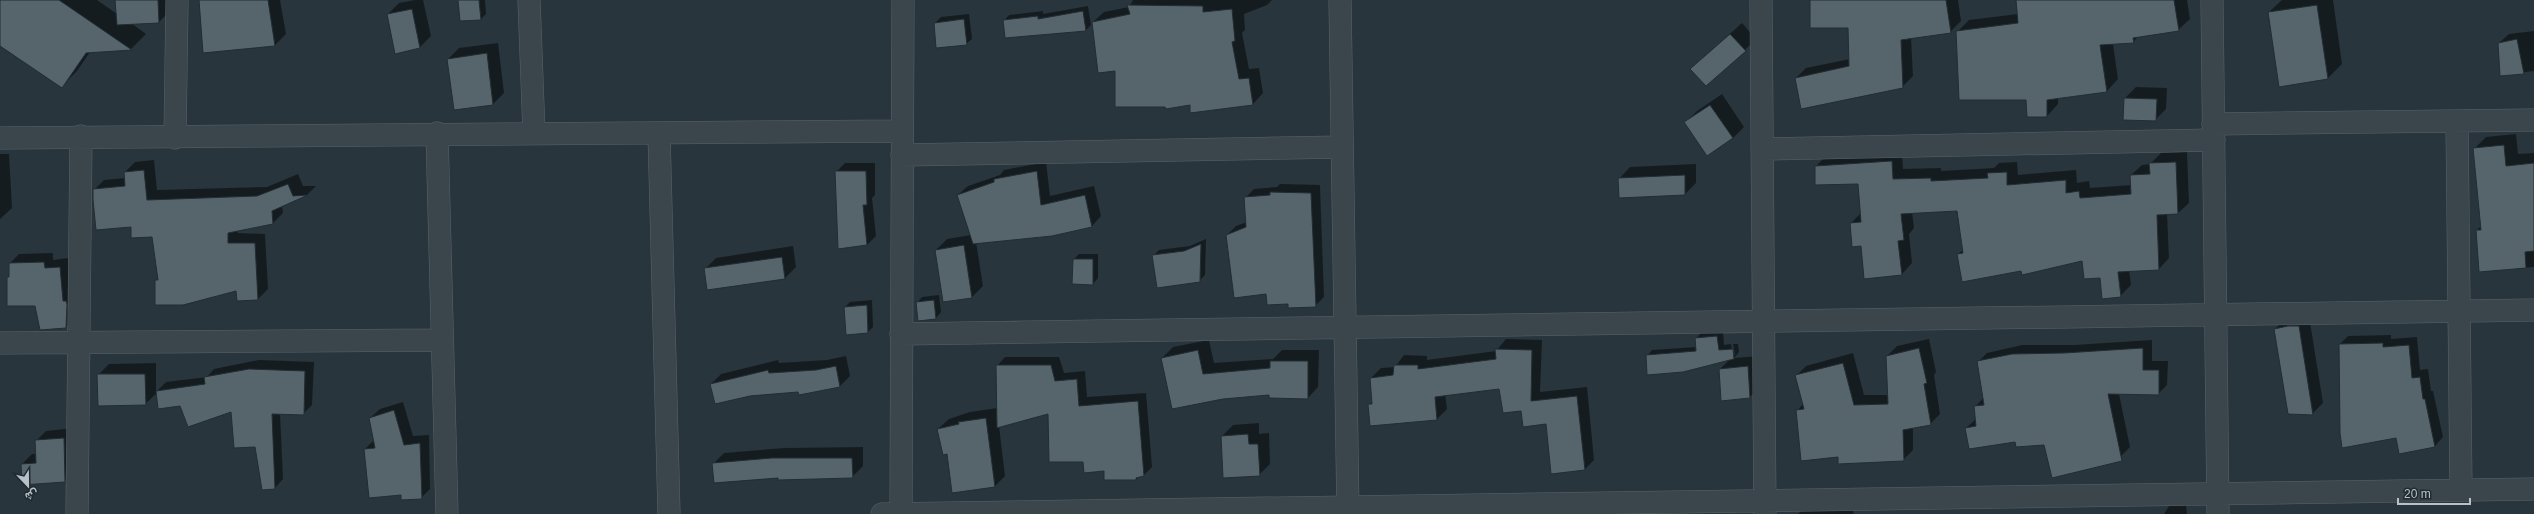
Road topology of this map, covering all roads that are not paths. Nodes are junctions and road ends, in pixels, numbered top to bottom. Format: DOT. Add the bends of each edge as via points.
graph roads {
  1 [pos="177,0"];
  2 [pos="529,0"];
  3 [pos="903,0"];
  4 [pos="1340,0"];
  5 [pos="1760,0"];
  6 [pos="2212,0"];
  7 [pos="2534,120"];
  8 [pos="2457,121"];
  9 [pos="902,131"];
  10 [pos="2213,132"];
  11 [pos="437,133"];
  12 [pos="534,133"];
  13 [pos="659,133"];
  14 [pos="81,136"];
  15 [pos="0,138"];
  16 [pos="175,138"];
  17 [pos="1342,147"];
  18 [pos="1762,149"];
  19 [pos="902,155"];
  20 [pos="2534,310"];
  21 [pos="2459,311"];
  22 [pos="2216,315"];
  23 [pos="1763,321"];
  24 [pos="1345,328"];
  25 [pos="901,334"];
  26 [pos="442,340"];
  27 [pos="80,341"];
  28 [pos="0,343"];
  29 [pos="2461,490"];
  30 [pos="2534,490"];
  31 [pos="2218,504"];
  32 [pos="1765,507"];
  33 [pos="1348,511"];
  34 [pos="77,514"];
  35 [pos="447,514"];
  36 [pos="669,514"];
  37 [pos="882,514"];
  38 [pos="901,514"];
  1 -- 16 [label="street"];
  2 -- 12 [label="street"];
  3 -- 9 [label="street"];
  4 -- 17 [label="street"];
  5 -- 18 [label="street"];
  6 -- 10 [label="street"];
  7 -- 8 [label="street"];
  8 -- 10 [label="street"];
  8 -- 21 [label="street"];
  9 -- 13 [label="street"];
  9 -- 19 [label="street"];
  10 -- 18 [label="street"];
  10 -- 22 [label="street"];
  11 -- 12 [label="street"];
  11 -- 16 [label="street"];
  11 -- 26 [label="street"];
  12 -- 13 [label="street"];
  13 -- 36 [label="street"];
  14 -- 15 [label="street"];
  14 -- 16 [label="street"];
  14 -- 27 [label="street"];
  17 -- 19 [label="street"];
  17 -- 24 [label="street"];
  18 -- 23 [label="street"];
  19 -- 25 [label="street"];
  20 -- 21 [label="street"];
  21 -- 22 [label="street"];
  21 -- 29 [label="street"];
  22 -- 23 [label="street"];
  22 -- 31 [label="street"];
  23 -- 24 [label="street"];
  23 -- 32 [label="street"];
  24 -- 25 [label="street"];
  24 -- 33 [label="street"];
  25 -- 38 [label="street"];
  26 -- 27 [label="street"];
  26 -- 35 [label="street"];
  27 -- 28 [label="street"];
  27 -- 34 [label="street"];
  29 -- 30 [label="street"];
  29 -- 31 [label="street"];
  31 -- 32 [label="street"];
  32 -- 33 [label="street"];
  33 -- 38 [label="street"];
  37 -- 38 [label="street"];
}
